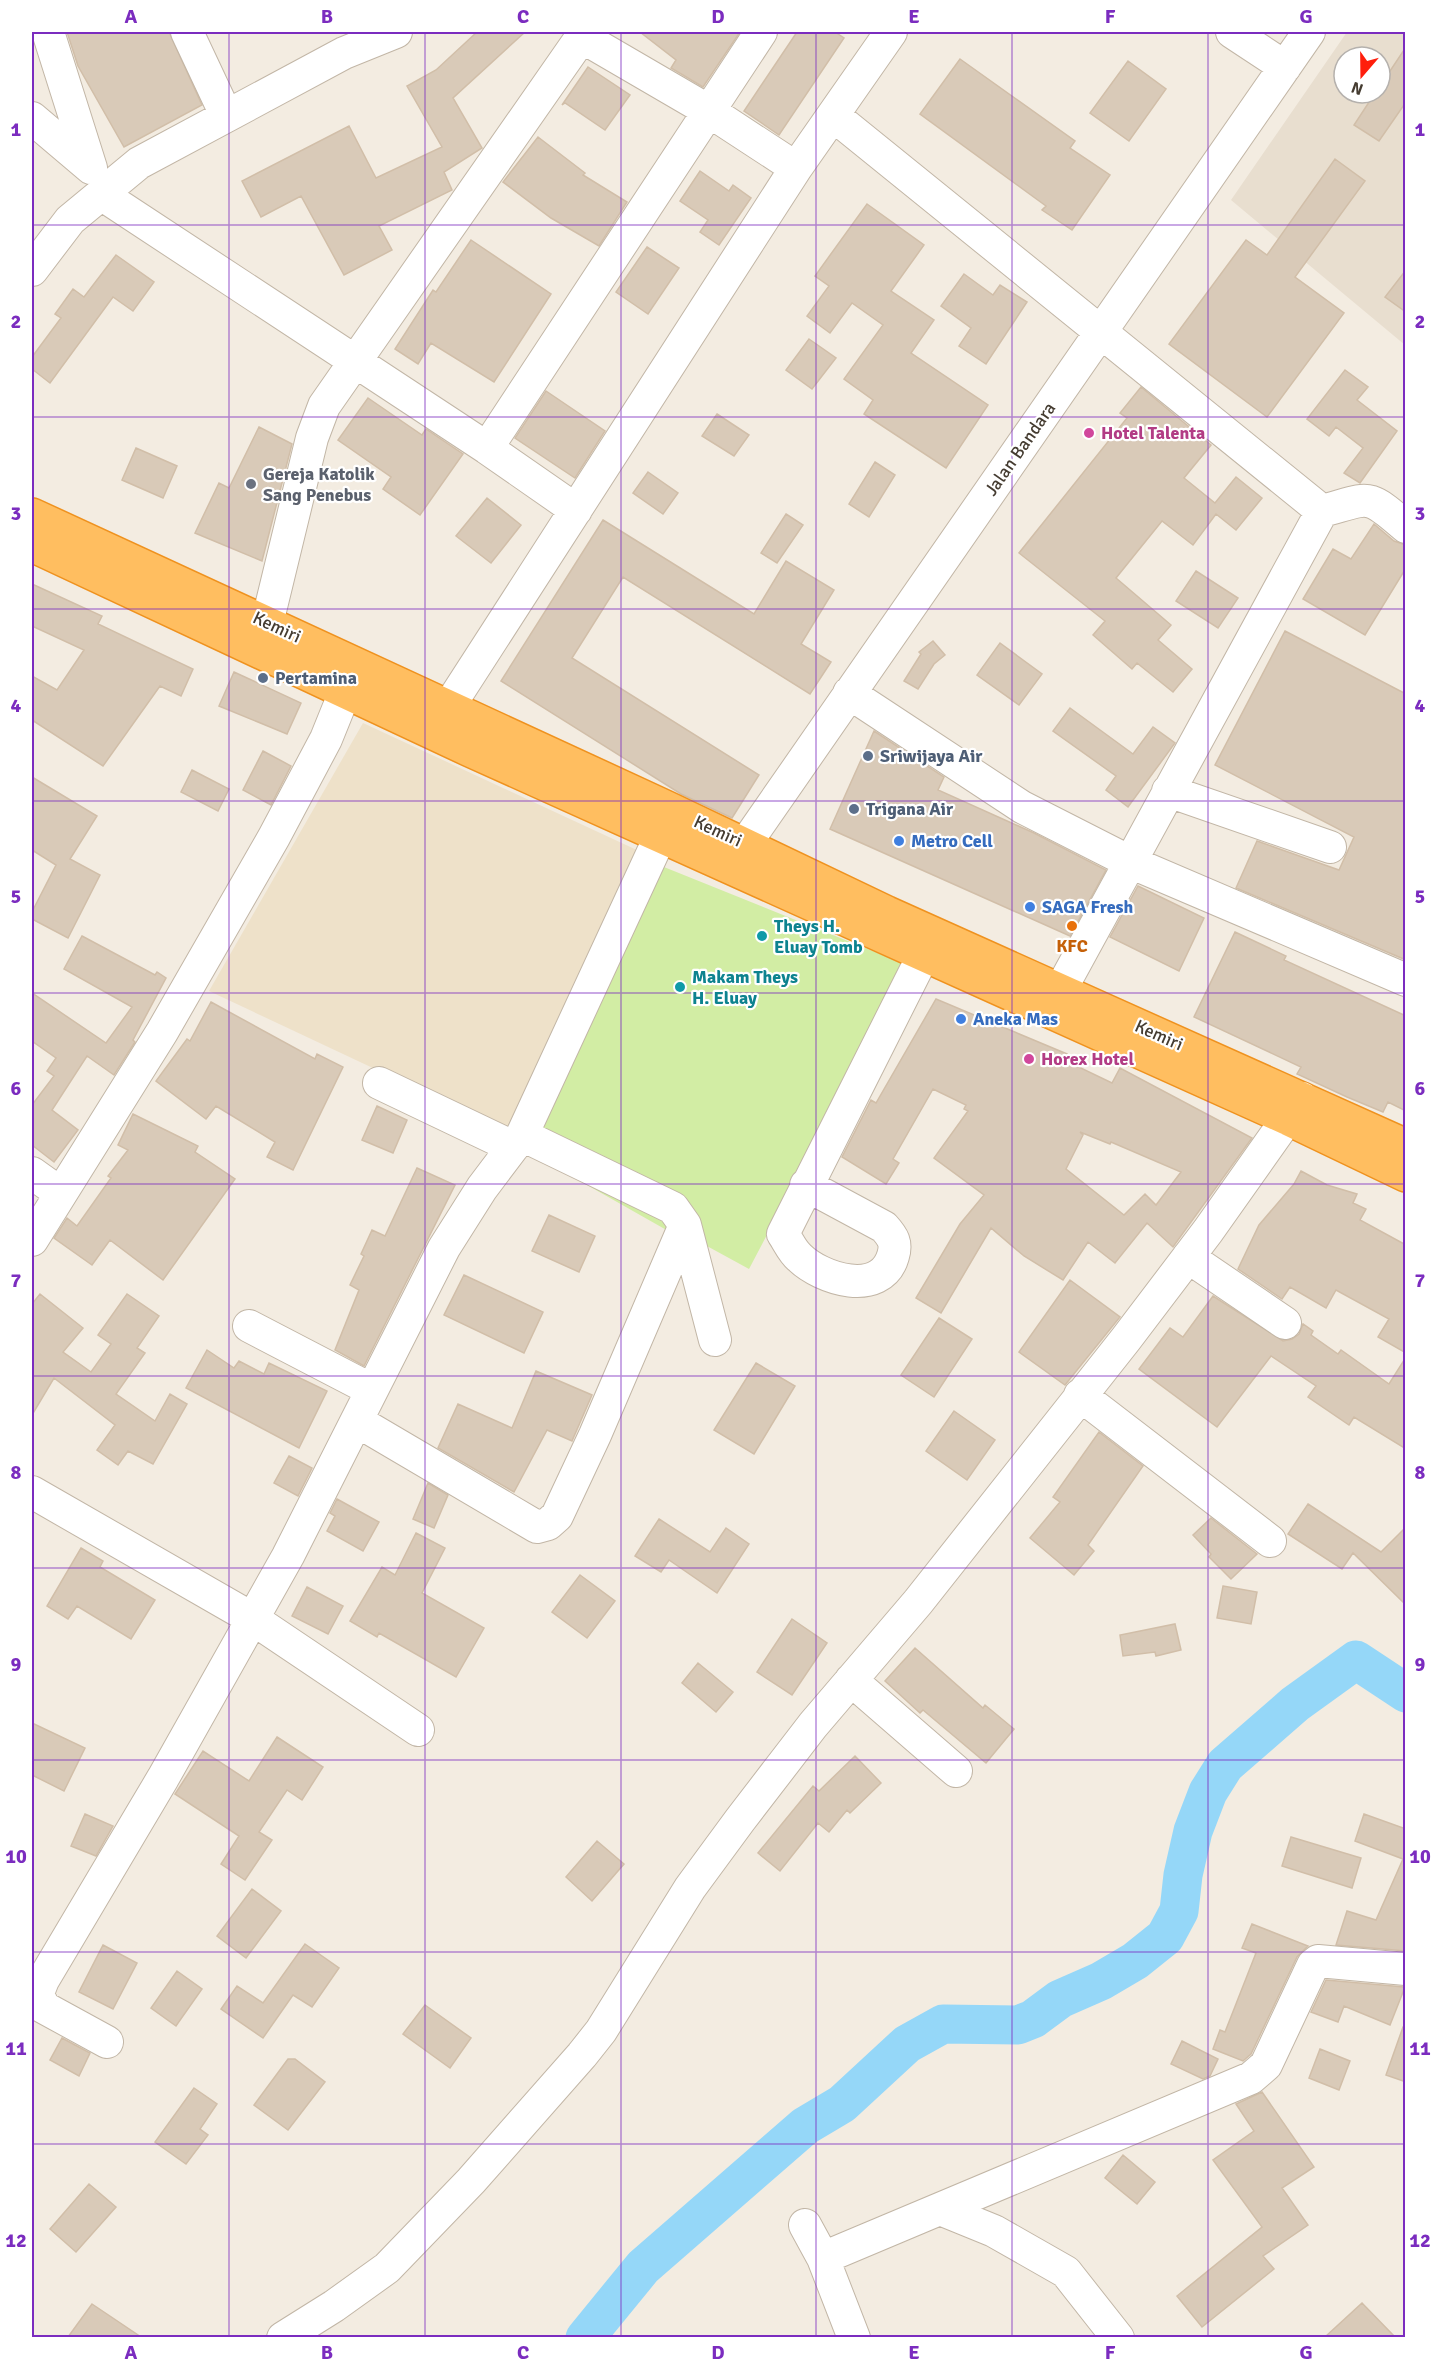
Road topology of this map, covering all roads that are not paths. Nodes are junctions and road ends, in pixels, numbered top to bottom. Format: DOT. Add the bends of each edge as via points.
graph roads {
  1 [pos="48,32"];
  2 [pos="187,32"];
  3 [pos="396,32"];
  4 [pos="761,32"];
  5 [pos="891,32"];
  6 [pos="1232,32"];
  7 [pos="1309,32"];
  8 [pos="584,34"];
  9 [pos="1285,67"];
  10 [pos="709,111"];
  11 [pos="226,115"];
  12 [pos="834,116"];
  13 [pos="32,118"];
  14 [pos="796,168"];
  15 [pos="101,182"];
  16 [pos="32,270"];
  17 [pos="1102,332"];
  18 [pos="354,363"];
  19 [pos="487,448"];
  20 [pos="576,510"];
  21 [pos="1322,511"];
  22 [pos="32,515"];
  23 [pos="1406,527"];
  24 [pos="32,545"];
  25 [pos="182,599"];
  26 [pos="264,638"];
  27 [pos="345,692"];
  28 [pos="849,693"];
  29 [pos="440,720"];
  30 [pos="1168,791"];
  31 [pos="660,837"];
  32 [pos="1330,847"];
  33 [pos="737,855"];
  34 [pos="1130,862"];
  35 [pos="923,956"];
  36 [pos="1406,980"];
  37 [pos="1055,1001"];
  38 [pos="379,1083"];
  39 [pos="1295,1109"];
  40 [pos="518,1141"];
  41 [pos="1406,1146"];
  42 [pos="32,1173"];
  43 [pos="1406,1175"];
  44 [pos="806,1185"];
  45 [pos="60,1192"];
  46 [pos="685,1225"];
  47 [pos="32,1240"];
  48 [pos="1188,1257"];
  49 [pos="1285,1323"];
  50 [pos="249,1326"];
  51 [pos="715,1340"];
  52 [pos="372,1390"];
  53 [pos="1080,1395"];
  54 [pos="357,1421"];
  55 [pos="32,1492"];
  56 [pos="1270,1540"];
  57 [pos="253,1619"];
  58 [pos="851,1680"];
  59 [pos="418,1730"];
  60 [pos="956,1771"];
  61 [pos="1406,1969"];
  62 [pos="107,2042"];
  63 [pos="940,2209"];
  64 [pos="805,2225"];
  65 [pos="823,2258"];
  66 [pos="283,2337"];
  67 [pos="854,2337"];
  68 [pos="1118,2337"];
  1 -- 15 [label="street"];
  2 -- 11 [label="street"];
  3 -- 11 [label="street" via="344,53"];
  4 -- 10 [label="street"];
  5 -- 12 [label="street"];
  6 -- 9 [label="street"];
  7 -- 9 [label="street, Jalan Bandara"];
  8 -- 10 [label="street"];
  8 -- 18 [label="street"];
  9 -- 17 [label="street, Jalan Bandara"];
  10 -- 14 [label="street"];
  10 -- 19 [label="street"];
  11 -- 15 [label="street"];
  12 -- 14 [label="street"];
  12 -- 17 [label="street"];
  13 -- 15 [label="street"];
  14 -- 20 [label="street"];
  15 -- 16 [label="street"];
  15 -- 18 [label="street"];
  17 -- 21 [label="street"];
  17 -- 28 [label="street, Jalan Bandara"];
  18 -- 19 [label="street"];
  18 -- 26 [label="street" via="315,426"];
  19 -- 20 [label="street"];
  20 -- 29 [label="street"];
  21 -- 23 [label="street" via="1373,500"];
  21 -- 30 [label="street"];
  22 -- 25 [label="highway, Kemiri"];
  24 -- 25 [label="highway, Kemiri"];
  25 -- 26 [label="highway, Kemiri"];
  26 -- 27 [label="highway, Kemiri"];
  26 -- 29 [label="highway, Kemiri"];
  27 -- 29 [label="highway, Kemiri"];
  27 -- 45 [label="street" via="326,739 279,829 162,1032"];
  28 -- 33 [label="street, Jalan Bandara"];
  28 -- 34 [label="street" via="994,790"];
  29 -- 31 [label="highway, Kemiri"];
  29 -- 33 [label="highway, Kemiri"];
  30 -- 32 [label="street"];
  30 -- 34 [label="street"];
  31 -- 33 [label="highway, Kemiri"];
  31 -- 40 [label="street"];
  33 -- 35 [label="highway, Kemiri"];
  33 -- 37 [label="highway, Kemiri" via="887,913"];
  34 -- 36 [label="street"];
  34 -- 37 [label="street"];
  35 -- 37 [label="highway, Kemiri"];
  35 -- 44 [label="street"];
  37 -- 39 [label="highway, Kemiri"];
  38 -- 40 [label="street"];
  39 -- 41 [label="highway, Kemiri"];
  39 -- 43 [label="highway, Kemiri"];
  39 -- 48 [label="street"];
  40 -- 46 [label="street" via="673,1208"];
  40 -- 52 [label="street" via="444,1248"];
  42 -- 45 [label="street"];
  45 -- 47 [label="street"];
  46 -- 51 [label="street"];
  46 -- 54 [label="street" via="595,1435 557,1516 548,1524 537,1527"];
  48 -- 49 [label="street"];
  48 -- 53 [label="street"];
  50 -- 52 [label="street"];
  52 -- 54 [label="street"];
  53 -- 56 [label="street"];
  53 -- 58 [label="street" via="918,1602"];
  54 -- 57 [label="street"];
  55 -- 57 [label="street"];
  57 -- 59 [label="street"];
  57 -- 62 [label="street" via="38,1993 43,2007"];
  58 -- 60 [label="street"];
  58 -- 66 [label="street" via="690,1888 582,2055 471,2181 387,2268"];
  61 -- 63 [label="street" via="1318,1961 1266,2065 1251,2078"];
  63 -- 65 [label="street"];
  63 -- 68 [label="street" via="994,2231 1066,2272"];
  64 -- 65 [label="street"];
  65 -- 67 [label="street"];
}
